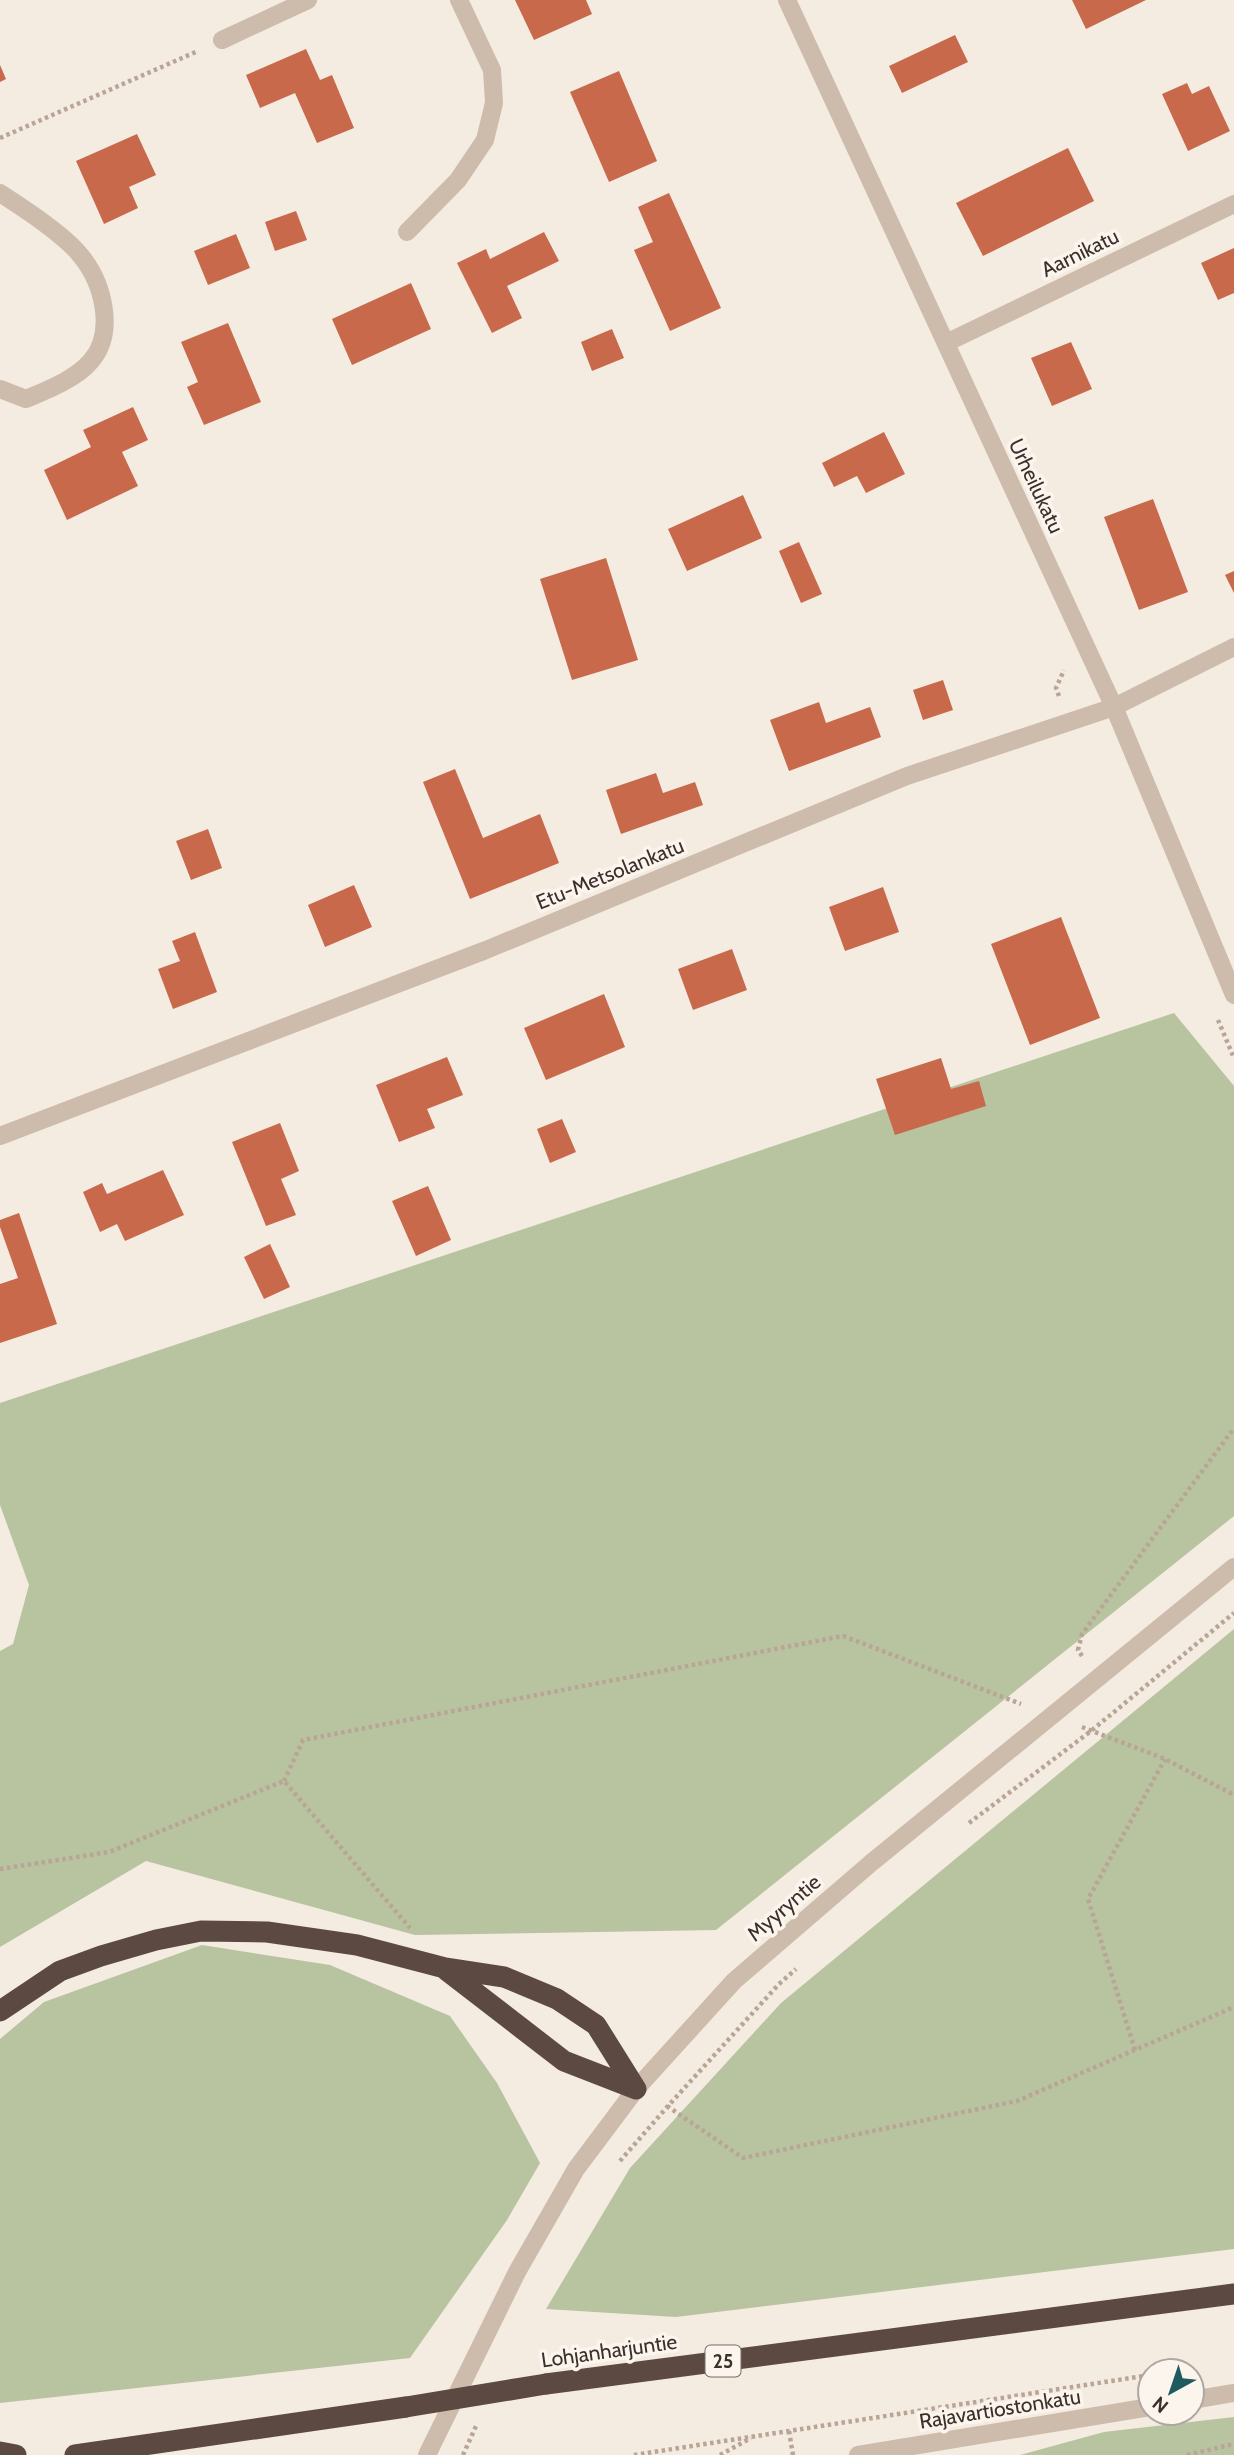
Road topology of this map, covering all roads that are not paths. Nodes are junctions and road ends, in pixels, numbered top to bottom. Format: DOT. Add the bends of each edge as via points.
graph roads {
  1 [pos="309,0"];
  2 [pos="459,0"];
  3 [pos="787,0"];
  4 [pos="222,40"];
  5 [pos="0,193"];
  6 [pos="1234,204"];
  7 [pos="407,232"];
  8 [pos="946,343"];
  9 [pos="0,389"];
  10 [pos="1234,647"];
  11 [pos="1114,707"];
  12 [pos="1234,995"];
  13 [pos="0,1136"];
  14 [pos="1234,1567"];
  15 [pos="445,1968"];
  16 [pos="0,2011"];
  17 [pos="636,2089"];
  18 [pos="1234,2294"];
  19 [pos="1234,2393"];
  20 [pos="1206,2398"];
  21 [pos="1136,2409"];
  22 [pos="0,2452"];
  23 [pos="16,2455"];
  24 [pos="75,2455"];
  25 [pos="427,2455"];
  26 [pos="858,2455"];
  1 -- 4 [label="street"];
  2 -- 7 [label="street" via="492,70 494,103 485,140 458,180"];
  3 -- 8 [label="street, Urheilukatu"];
  5 -- 9 [label="street" via="81,255 100,288 106,329 91,360 58,385 26,399"];
  6 -- 8 [label="street, Aarnikatu"];
  8 -- 11 [label="street, Urheilukatu"];
  10 -- 11 [label="street, Etu-Metsolankatu"];
  11 -- 12 [label="street, Urheilukatu"];
  11 -- 13 [label="street, Etu-Metsolankatu" via="906,776 486,950"];
  14 -- 17 [label="street, Myyryntie" via="871,1863 734,1981"];
  15 -- 16 [label="highway" via="357,1945 267,1932 201,1931 156,1940 60,1971"];
  15 -- 17 [label="highway" via="564,2061"];
  15 -- 17 [label="highway" via="504,1977 557,1999 596,2025"];
  17 -- 25 [label="street, Myyryntie" via="576,2169 517,2272"];
  18 -- 24 [label="highway, Lohjanharjuntie / 25, bridge" via="546,2384"];
  19 -- 20 [label="street"];
  21 -- 26 [label="street, Rajavartiostonkatu"];
  22 -- 23 [label="highway"];
}
